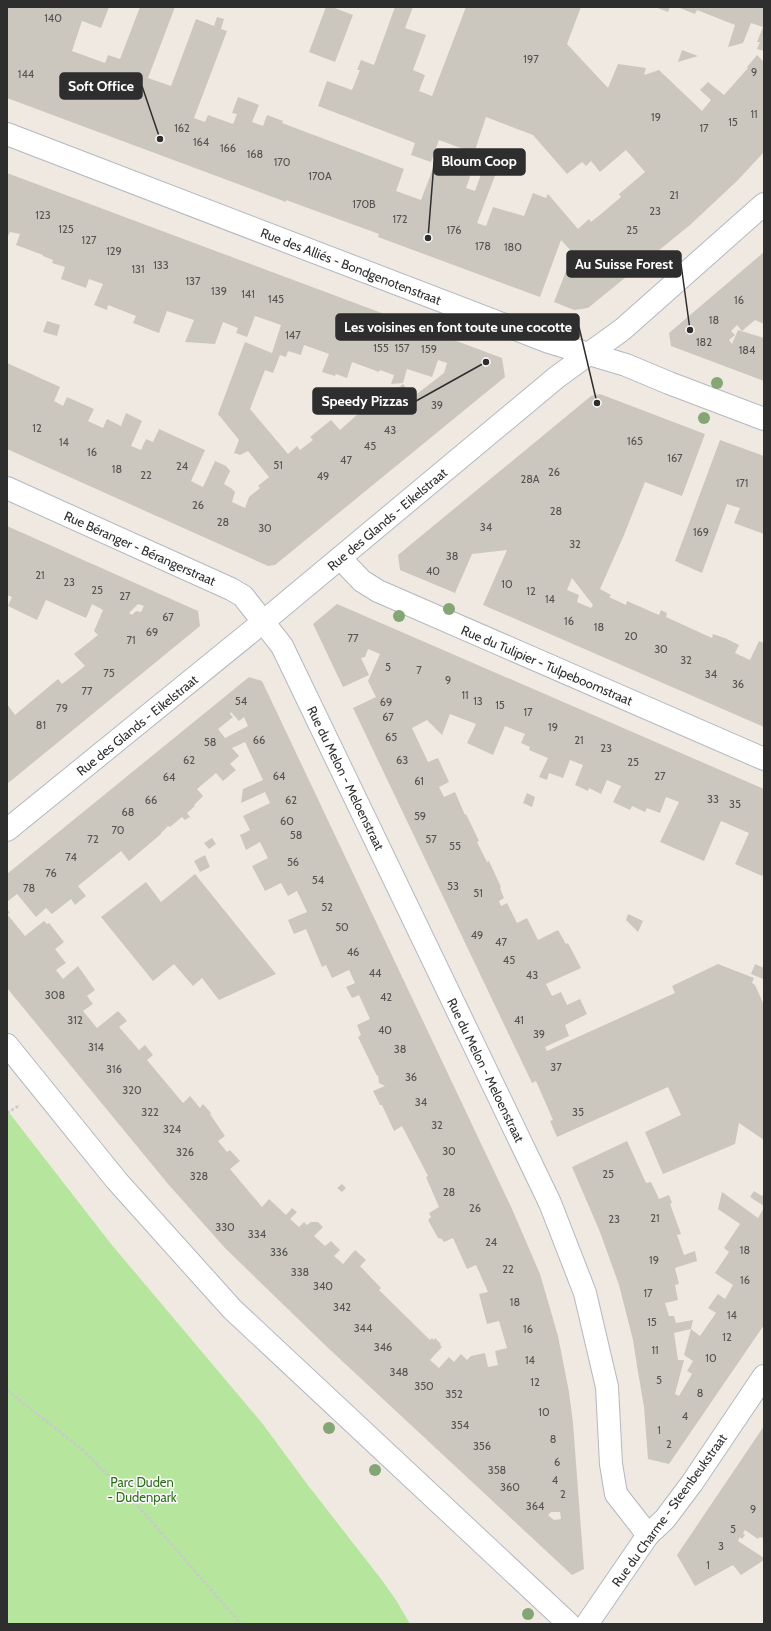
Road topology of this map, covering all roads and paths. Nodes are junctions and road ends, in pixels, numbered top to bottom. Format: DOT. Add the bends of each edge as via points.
graph roads {
  1 [pos="7,134"];
  2 [pos="764,204"];
  3 [pos="589,354"];
  4 [pos="764,419"];
  5 [pos="7,488"];
  6 [pos="340,558"];
  7 [pos="263,622"];
  8 [pos="764,759"];
  9 [pos="7,830"];
  10 [pos="8,1048"];
  11 [pos="764,1376"];
  12 [pos="7,1390"];
  13 [pos="648,1536"];
  14 [pos="241,1624"];
  15 [pos="569,1624"];
  16 [pos="587,1624"];
  1 -- 3 [label="street, Rue des Alliés - Bondgenotenstraat" via="549,342"];
  2 -- 3 [label="street, Rue des Glands - Eikelstraat" via="623,329"];
  3 -- 4 [label="street, Rue des Alliés - Bondgenotenstraat" via="626,365"];
  3 -- 6 [label="street, Rue des Glands - Eikelstraat"];
  5 -- 7 [label="street, Rue Béranger - Bérangerstraat" via="231,589 243,596"];
  6 -- 7 [label="street, Rue des Glands - Eikelstraat"];
  6 -- 8 [label="street, Rue du Tulipier - Tulpeboomstraat" via="362,581 378,591"];
  7 -- 9 [label="street, Rue des Glands - Eikelstraat"];
  7 -- 13 [label="street, Rue du Melon - Meloenstraat" via="282,646 550,1202 586,1293 606,1380 611,1464 616,1494"];
  10 -- 15 [label="street" via="116,1181 232,1309"];
  11 -- 13 [label="street, Rue du Charme - Steenbeukstraat" via="692,1483 665,1519"];
  12 -- 14 [label="path" via="84,1451 137,1505"];
  13 -- 16 [label="street, Rue du Charme - Steenbeukstraat"];
}
